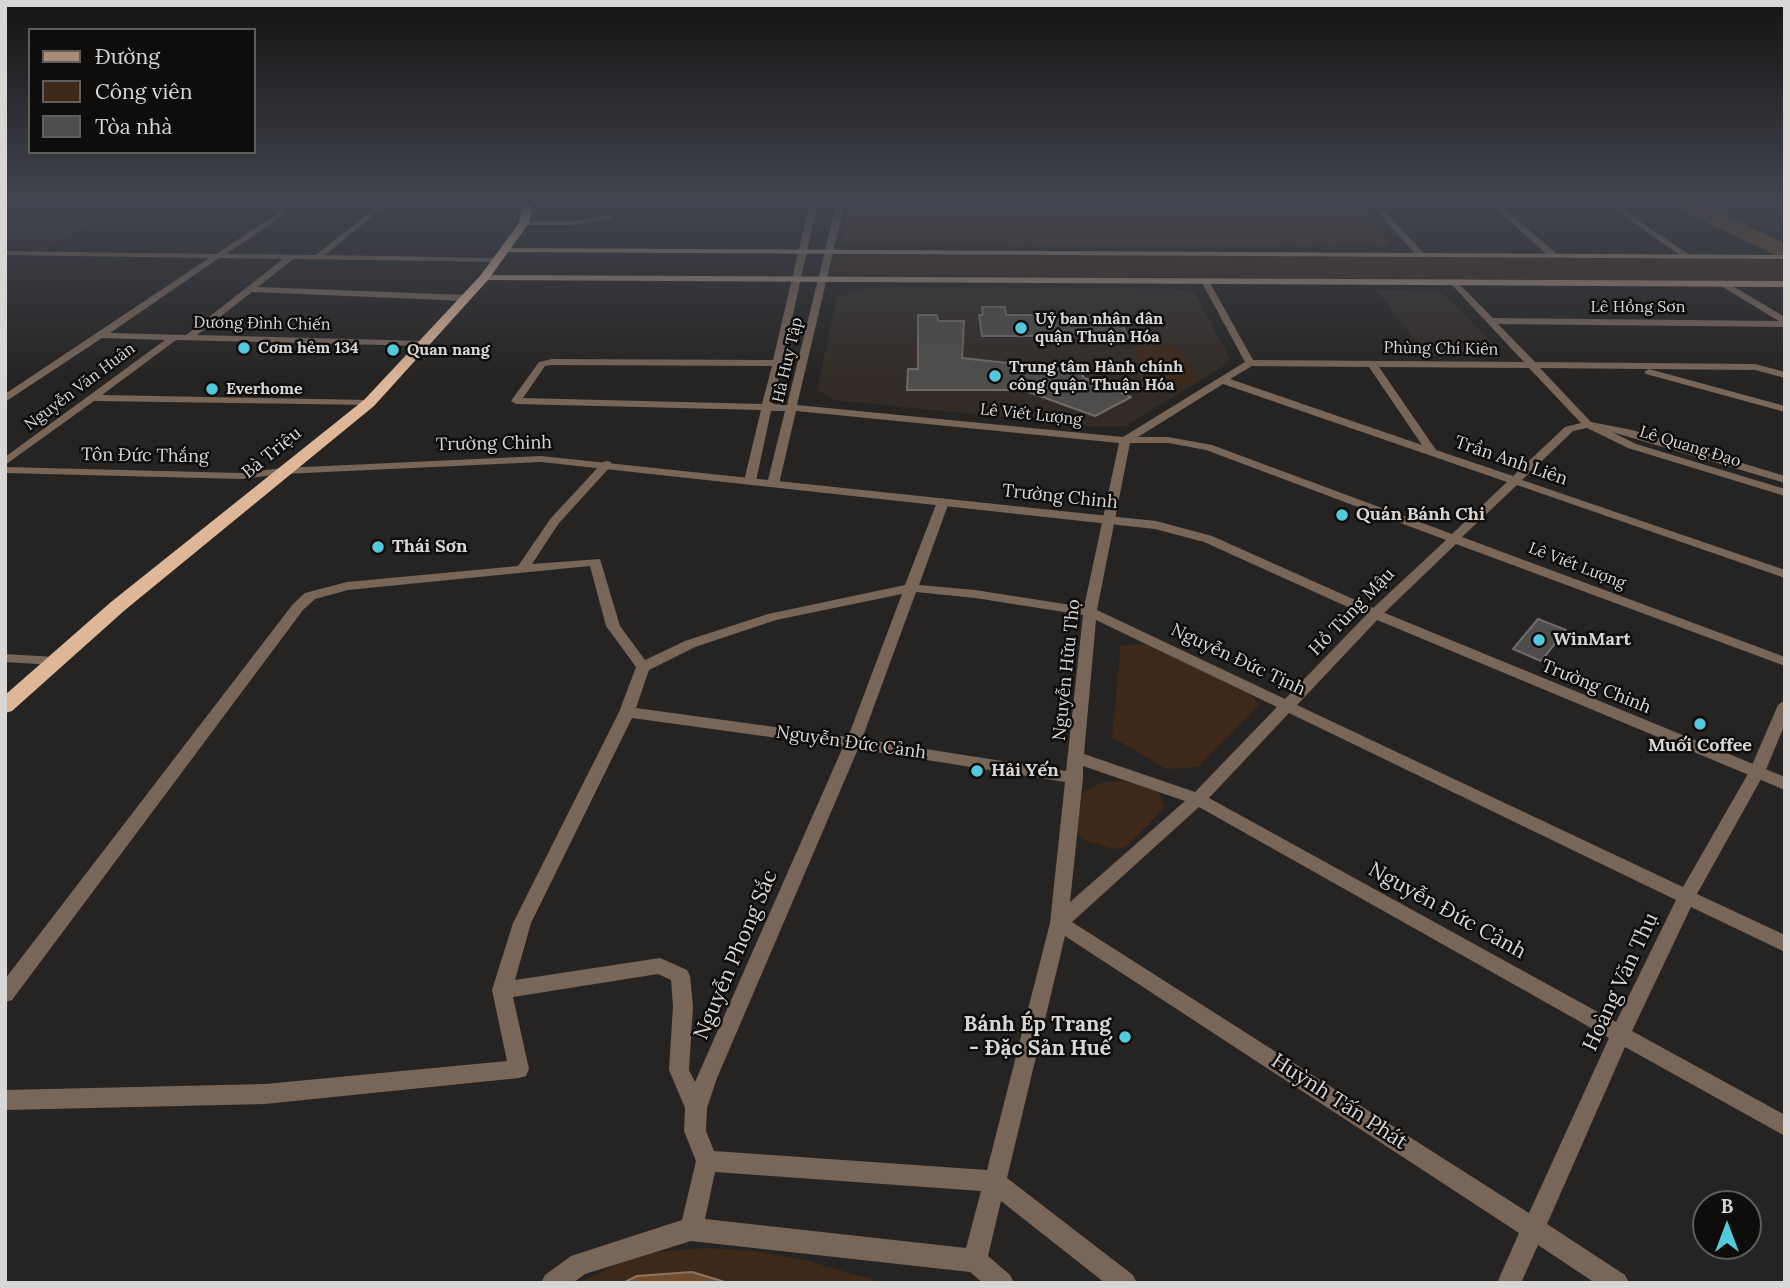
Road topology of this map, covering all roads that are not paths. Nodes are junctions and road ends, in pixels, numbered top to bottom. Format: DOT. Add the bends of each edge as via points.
graph roads {
  1 [pos="208,262"];
  2 [pos="284,262"];
  3 [pos="496,262"];
  4 [pos="802,262"];
  5 [pos="828,262"];
  6 [pos="652,269"];
  7 [pos="484,278"];
  8 [pos="647,278"];
  9 [pos="798,278"];
  10 [pos="824,279"];
  11 [pos="1205,281"];
  12 [pos="1454,282"];
  13 [pos="1724,284"];
  14 [pos="1785,284"];
  15 [pos="251,289"];
  16 [pos="466,298"];
  17 [pos="1491,321"];
  18 [pos="1785,322"];
  19 [pos="100,335"];
  20 [pos="174,337"];
  21 [pos="187,338"];
  22 [pos="424,344"];
  23 [pos="777,363"];
  24 [pos="1250,363"];
  25 [pos="1372,363"];
  26 [pos="1532,366"];
  27 [pos="1631,367"];
  28 [pos="1785,375"];
  29 [pos="1225,381"];
  30 [pos="92,398"];
  31 [pos="5,399"];
  32 [pos="369,403"];
  33 [pos="766,406"];
  34 [pos="793,408"];
  35 [pos="1785,409"];
  36 [pos="1588,425"];
  37 [pos="1125,440"];
  38 [pos="1432,452"];
  39 [pos="5,462"];
  40 [pos="607,464"];
  41 [pos="5,470"];
  42 [pos="283,471"];
  43 [pos="1512,480"];
  44 [pos="1785,480"];
  45 [pos="750,481"];
  46 [pos="773,484"];
  47 [pos="1785,493"];
  48 [pos="943,502"];
  49 [pos="1110,519"];
  50 [pos="1454,537"];
  51 [pos="523,568"];
  52 [pos="1785,574"];
  53 [pos="912,588"];
  54 [pos="1090,612"];
  55 [pos="1375,614"];
  56 [pos="5,658"];
  57 [pos="55,661"];
  58 [pos="1785,662"];
  59 [pos="643,667"];
  60 [pos="1785,705"];
  61 [pos="5,706"];
  62 [pos="1290,706"];
  63 [pos="627,712"];
  64 [pos="853,743"];
  65 [pos="1077,758"];
  66 [pos="1757,772"];
  67 [pos="1075,778"];
  68 [pos="1785,784"];
  69 [pos="1198,799"];
  70 [pos="1687,897"];
  71 [pos="1059,923"];
  72 [pos="1785,944"];
  73 [pos="502,990"];
  74 [pos="5,994"];
  75 [pos="1621,1033"];
  76 [pos="5,1100"];
  77 [pos="696,1108"];
  78 [pos="1785,1126"];
  79 [pos="706,1161"];
  80 [pos="993,1181"];
  81 [pos="1535,1227"];
  82 [pos="691,1228"];
  83 [pos="975,1261"];
  84 [pos="553,1283"];
  85 [pos="1002,1283"];
  86 [pos="1125,1283"];
  87 [pos="1508,1283"];
  88 [pos="1617,1283"];
  1 -- 19 [label="street"];
  2 -- 15 [label="street"];
  3 -- 7 [label="highway, Bà Triệu"];
  4 -- 9 [label="street, Hà Huy Tập"];
  5 -- 10 [label="street, Hà Huy Tập"];
  6 -- 8 [label="main road"];
  7 -- 8 [label="main road"];
  7 -- 16 [label="highway, Bà Triệu"];
  8 -- 9 [label="main road"];
  9 -- 10 [label="main road"];
  9 -- 23 [label="street, Hà Huy Tập"];
  10 -- 11 [label="main road"];
  10 -- 34 [label="street, Hà Huy Tập"];
  11 -- 12 [label="main road"];
  11 -- 24 [label="street"];
  12 -- 13 [label="main road"];
  12 -- 17 [label="street, Lê Quang Đạo"];
  13 -- 14 [label="main road"];
  13 -- 18 [label="street"];
  15 -- 16 [label="street"];
  15 -- 21 [label="street"];
  16 -- 22 [label="highway, Bà Triệu"];
  17 -- 18 [label="street, Lê Hồng Sơn"];
  17 -- 26 [label="street, Lê Quang Đạo"];
  19 -- 20 [label="street, Dương Đình Chiến"];
  19 -- 31 [label="street"];
  20 -- 21 [label="street, Dương Đình Chiến"];
  20 -- 30 [label="street, Nguyễn Văn Huân"];
  21 -- 22 [label="street, Dương Đình Chiến"];
  22 -- 32 [label="highway, Bà Triệu"];
  23 -- 33 [label="street, Hà Huy Tập"];
  23 -- 33 [label="street, Lê Viết Lượng" via="552,362 542,364 516,401"];
  24 -- 25 [label="street, Phùng Chí Kiên"];
  24 -- 29 [label="street"];
  25 -- 26 [label="street, Phùng Chí Kiên"];
  25 -- 38 [label="street"];
  26 -- 27 [label="street, Phùng Chí Kiên"];
  26 -- 36 [label="street, Lê Quang Đạo"];
  27 -- 28 [label="street, Phùng Chí Kiên" via="1755,367"];
  27 -- 35 [label="street, Phùng Chí Kiên"];
  29 -- 37 [label="street"];
  29 -- 38 [label="street, Trần Anh Liên"];
  30 -- 32 [label="street"];
  30 -- 39 [label="street, Nguyễn Văn Huân"];
  32 -- 42 [label="highway, Bà Triệu"];
  33 -- 34 [label="street, Lê Viết Lượng"];
  33 -- 45 [label="street, Hà Huy Tập"];
  34 -- 37 [label="street, Lê Viết Lượng"];
  34 -- 46 [label="street, Hà Huy Tập"];
  36 -- 43 [label="street, Hồ Tùng Mậu" via="1569,429"];
  36 -- 44 [label="street, Lê Quang Đạo" via="1628,432"];
  36 -- 47 [label="street, Lê Quang Đạo" via="1632,446"];
  37 -- 49 [label="street, Nguyễn Hữu Thọ"];
  37 -- 50 [label="street, Lê Viết Lượng" via="1168,440 1208,447"];
  38 -- 43 [label="street, Trần Anh Liên"];
  40 -- 42 [label="street, Trường Chinh" via="541,459"];
  40 -- 45 [label="street, Trường Chinh"];
  40 -- 51 [label="street" via="555,521"];
  41 -- 42 [label="street, Tôn Đức Thắng" via="241,476"];
  42 -- 57 [label="highway, Bà Triệu"];
  43 -- 50 [label="street, Hồ Tùng Mậu"];
  43 -- 52 [label="street, Trần Anh Liên"];
  45 -- 46 [label="street, Trường Chinh"];
  46 -- 48 [label="street, Trường Chinh"];
  48 -- 49 [label="street, Trường Chinh"];
  48 -- 53 [label="street, Nguyễn Phong Sắc"];
  49 -- 54 [label="street, Nguyễn Hữu Thọ"];
  49 -- 55 [label="street, Trường Chinh" via="1208,539"];
  50 -- 55 [label="street, Hồ Tùng Mậu"];
  50 -- 58 [label="street, Lê Viết Lượng"];
  51 -- 59 [label="street" via="595,562 614,626"];
  51 -- 74 [label="street" via="347,586 310,596"];
  53 -- 54 [label="street, Nguyễn Đức Tịnh"];
  53 -- 59 [label="street, Nguyễn Đức Tịnh" via="773,617 691,644"];
  53 -- 64 [label="street, Nguyễn Phong Sắc"];
  54 -- 62 [label="street, Nguyễn Đức Tịnh"];
  54 -- 65 [label="street, Nguyễn Hữu Thọ"];
  55 -- 62 [label="street, Hồ Tùng Mậu"];
  55 -- 66 [label="street, Trường Chinh"];
  56 -- 57 [label="street"];
  57 -- 61 [label="highway, Bà Triệu"];
  59 -- 63 [label="street"];
  60 -- 66 [label="street, Hoàng Văn Thụ"];
  62 -- 69 [label="street, Hồ Tùng Mậu"];
  62 -- 70 [label="street, Nguyễn Đức Tịnh"];
  63 -- 64 [label="street, Nguyễn Đức Cảnh"];
  63 -- 73 [label="street" via="522,923"];
  64 -- 67 [label="street, Nguyễn Đức Cảnh"];
  64 -- 77 [label="street, Nguyễn Phong Sắc"];
  65 -- 67 [label="street, Nguyễn Hữu Thọ"];
  65 -- 69 [label="street, Nguyễn Đức Cảnh"];
  66 -- 68 [label="street, Trường Chinh"];
  66 -- 70 [label="street, Hoàng Văn Thụ"];
  67 -- 71 [label="street, Nguyễn Hữu Thọ"];
  69 -- 71 [label="street, Hồ Tùng Mậu"];
  69 -- 75 [label="street, Nguyễn Đức Cảnh"];
  70 -- 72 [label="street, Nguyễn Đức Tịnh"];
  70 -- 75 [label="street, Hoàng Văn Thụ"];
  71 -- 80 [label="street, Nguyễn Hữu Thọ"];
  71 -- 81 [label="street, Huỳnh Tấn Phát"];
  73 -- 76 [label="street" via="519,1069 265,1094"];
  73 -- 77 [label="street" via="660,966 680,976 679,1070"];
  75 -- 78 [label="street, Nguyễn Đức Cảnh"];
  75 -- 81 [label="street, Hoàng Văn Thụ"];
  77 -- 79 [label="street, Nguyễn Phong Sắc" via="695,1131"];
  79 -- 80 [label="street"];
  79 -- 82 [label="street"];
  80 -- 83 [label="street, Nguyễn Hữu Thọ"];
  80 -- 86 [label="street"];
  81 -- 87 [label="street, Hoàng Văn Thụ"];
  81 -- 88 [label="street, Huỳnh Tấn Phát"];
  82 -- 83 [label="street"];
  82 -- 84 [label="street" via="579,1264"];
  83 -- 85 [label="street"];
}
